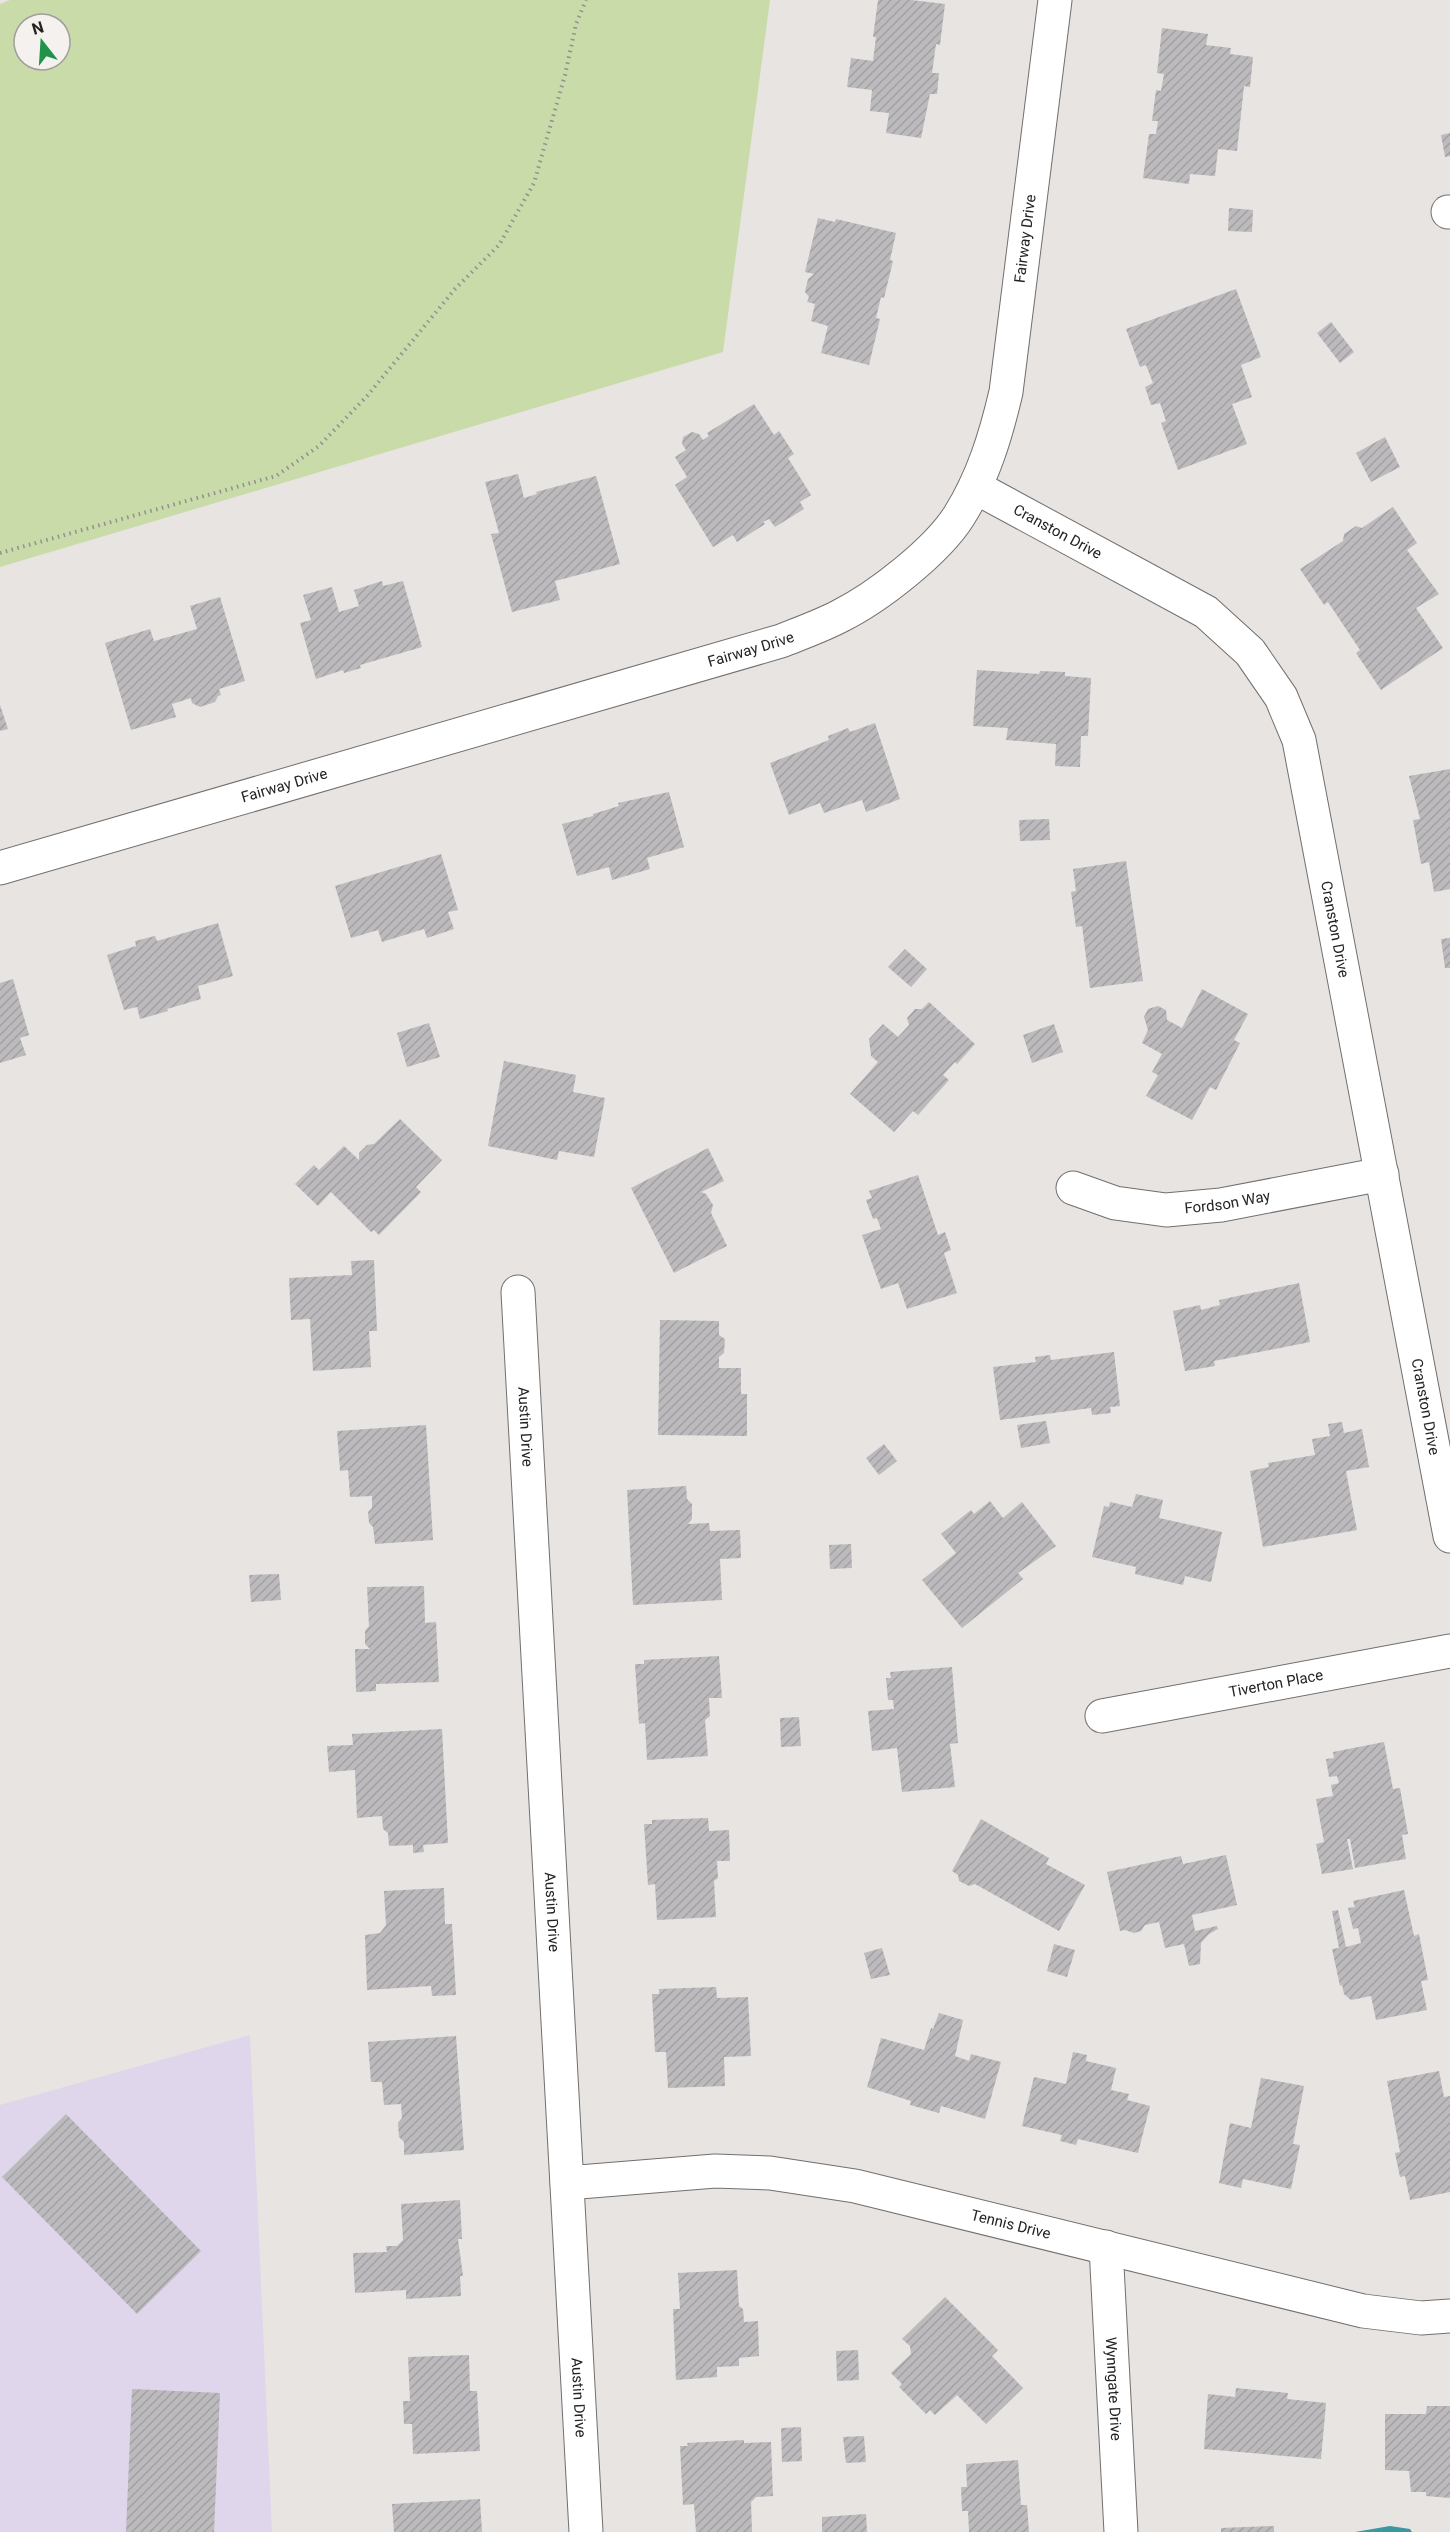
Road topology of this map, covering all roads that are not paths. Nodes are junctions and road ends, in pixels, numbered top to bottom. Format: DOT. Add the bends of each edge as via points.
graph roads {
  1 [pos="1055,0"];
  2 [pos="975,487"];
  3 [pos="0,868"];
  4 [pos="1382,1174"];
  5 [pos="1073,1188"];
  6 [pos="518,1292"];
  7 [pos="1450,1536"];
  8 [pos="1450,1651"];
  9 [pos="1102,1716"];
  10 [pos="567,2183"];
  11 [pos="1106,2247"];
  12 [pos="1450,2316"];
  13 [pos="586,2532"];
  14 [pos="1121,2532"];
  1 -- 2 [label="street, Fairway Drive" via="1005,392 995,437"];
  2 -- 3 [label="street, Fairway Drive" via="958,518 918,562 840,616 781,641"];
  2 -- 4 [label="street, Cranston Drive" via="1206,612 1250,652 1281,697 1299,740"];
  4 -- 5 [label="street, Fordson Way" via="1221,1205 1166,1210 1115,1203"];
  4 -- 7 [label="street, Cranston Drive"];
  6 -- 10 [label="street, Austin Drive"];
  8 -- 9 [label="street, Tiverton Place"];
  10 -- 11 [label="street, Tennis Drive" via="715,2171 770,2173 855,2186"];
  10 -- 13 [label="street, Austin Drive"];
  11 -- 12 [label="street, Tennis Drive" via="1363,2311 1421,2318"];
  11 -- 14 [label="street, Wynngate Drive"];
}
